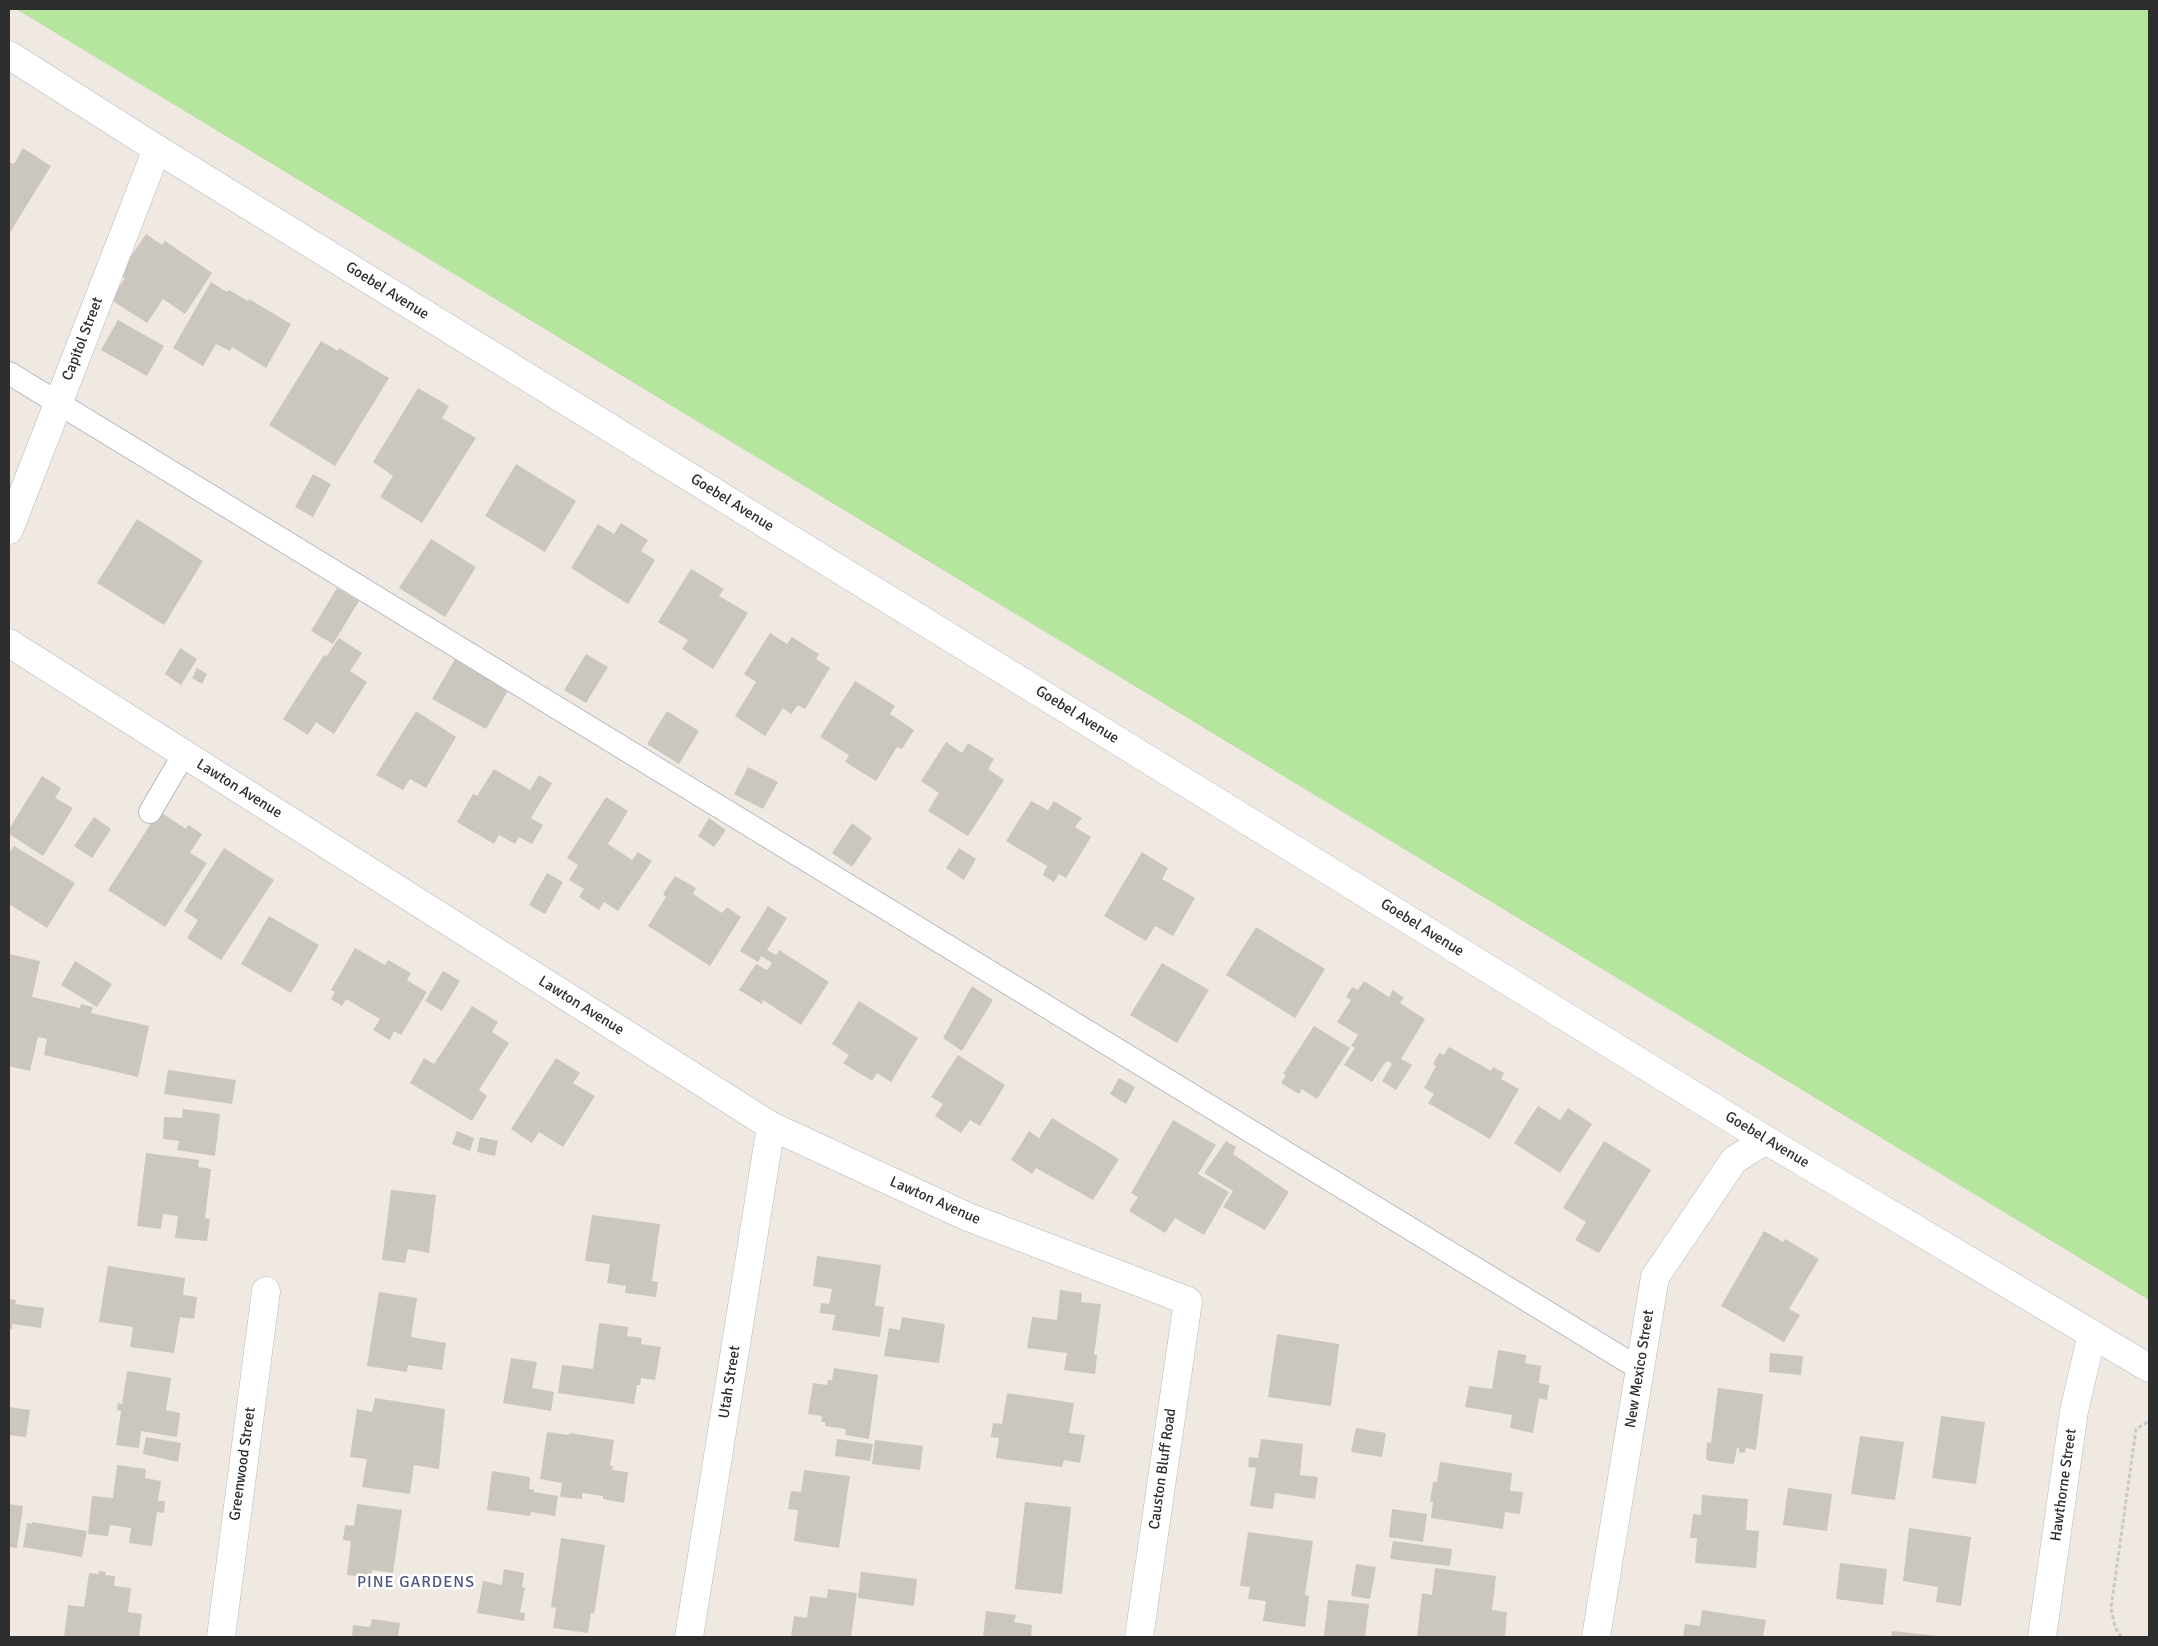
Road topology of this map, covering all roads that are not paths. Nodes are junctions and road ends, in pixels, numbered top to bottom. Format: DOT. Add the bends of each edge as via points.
graph roads {
  1 [pos="9,55"];
  2 [pos="157,149"];
  3 [pos="9,374"];
  4 [pos="58,403"];
  5 [pos="9,530"];
  6 [pos="9,643"];
  7 [pos="184,754"];
  8 [pos="150,812"];
  9 [pos="771,1126"];
  10 [pos="1766,1140"];
  11 [pos="266,1291"];
  12 [pos="1188,1301"];
  13 [pos="2092,1334"];
  14 [pos="2149,1368"];
  15 [pos="1640,1369"];
  16 [pos="221,1637"];
  17 [pos="689,1637"];
  18 [pos="1139,1637"];
  19 [pos="1596,1637"];
  20 [pos="2042,1637"];
  1 -- 2 [label="street, Goebel Avenue"];
  2 -- 4 [label="street, Capitol Street"];
  2 -- 10 [label="street, Goebel Avenue"];
  3 -- 4 [label="lane"];
  4 -- 5 [label="street, Capitol Street"];
  4 -- 15 [label="lane"];
  6 -- 7 [label="street, Lawton Avenue"];
  7 -- 8 [label="lane"];
  7 -- 9 [label="street, Lawton Avenue"];
  9 -- 12 [label="street, Lawton Avenue" via="968,1217"];
  9 -- 17 [label="street, Utah Street"];
  10 -- 13 [label="street, Goebel Avenue"];
  10 -- 15 [label="street, New Mexico Street" via="1734,1160 1655,1277"];
  11 -- 16 [label="street, Greenwood Street"];
  12 -- 18 [label="street, Causton Bluff Road"];
  13 -- 14 [label="street, Goebel Avenue"];
  13 -- 20 [label="street, Hawthorne Street" via="2074,1411"];
  15 -- 19 [label="street, New Mexico Street"];
}
